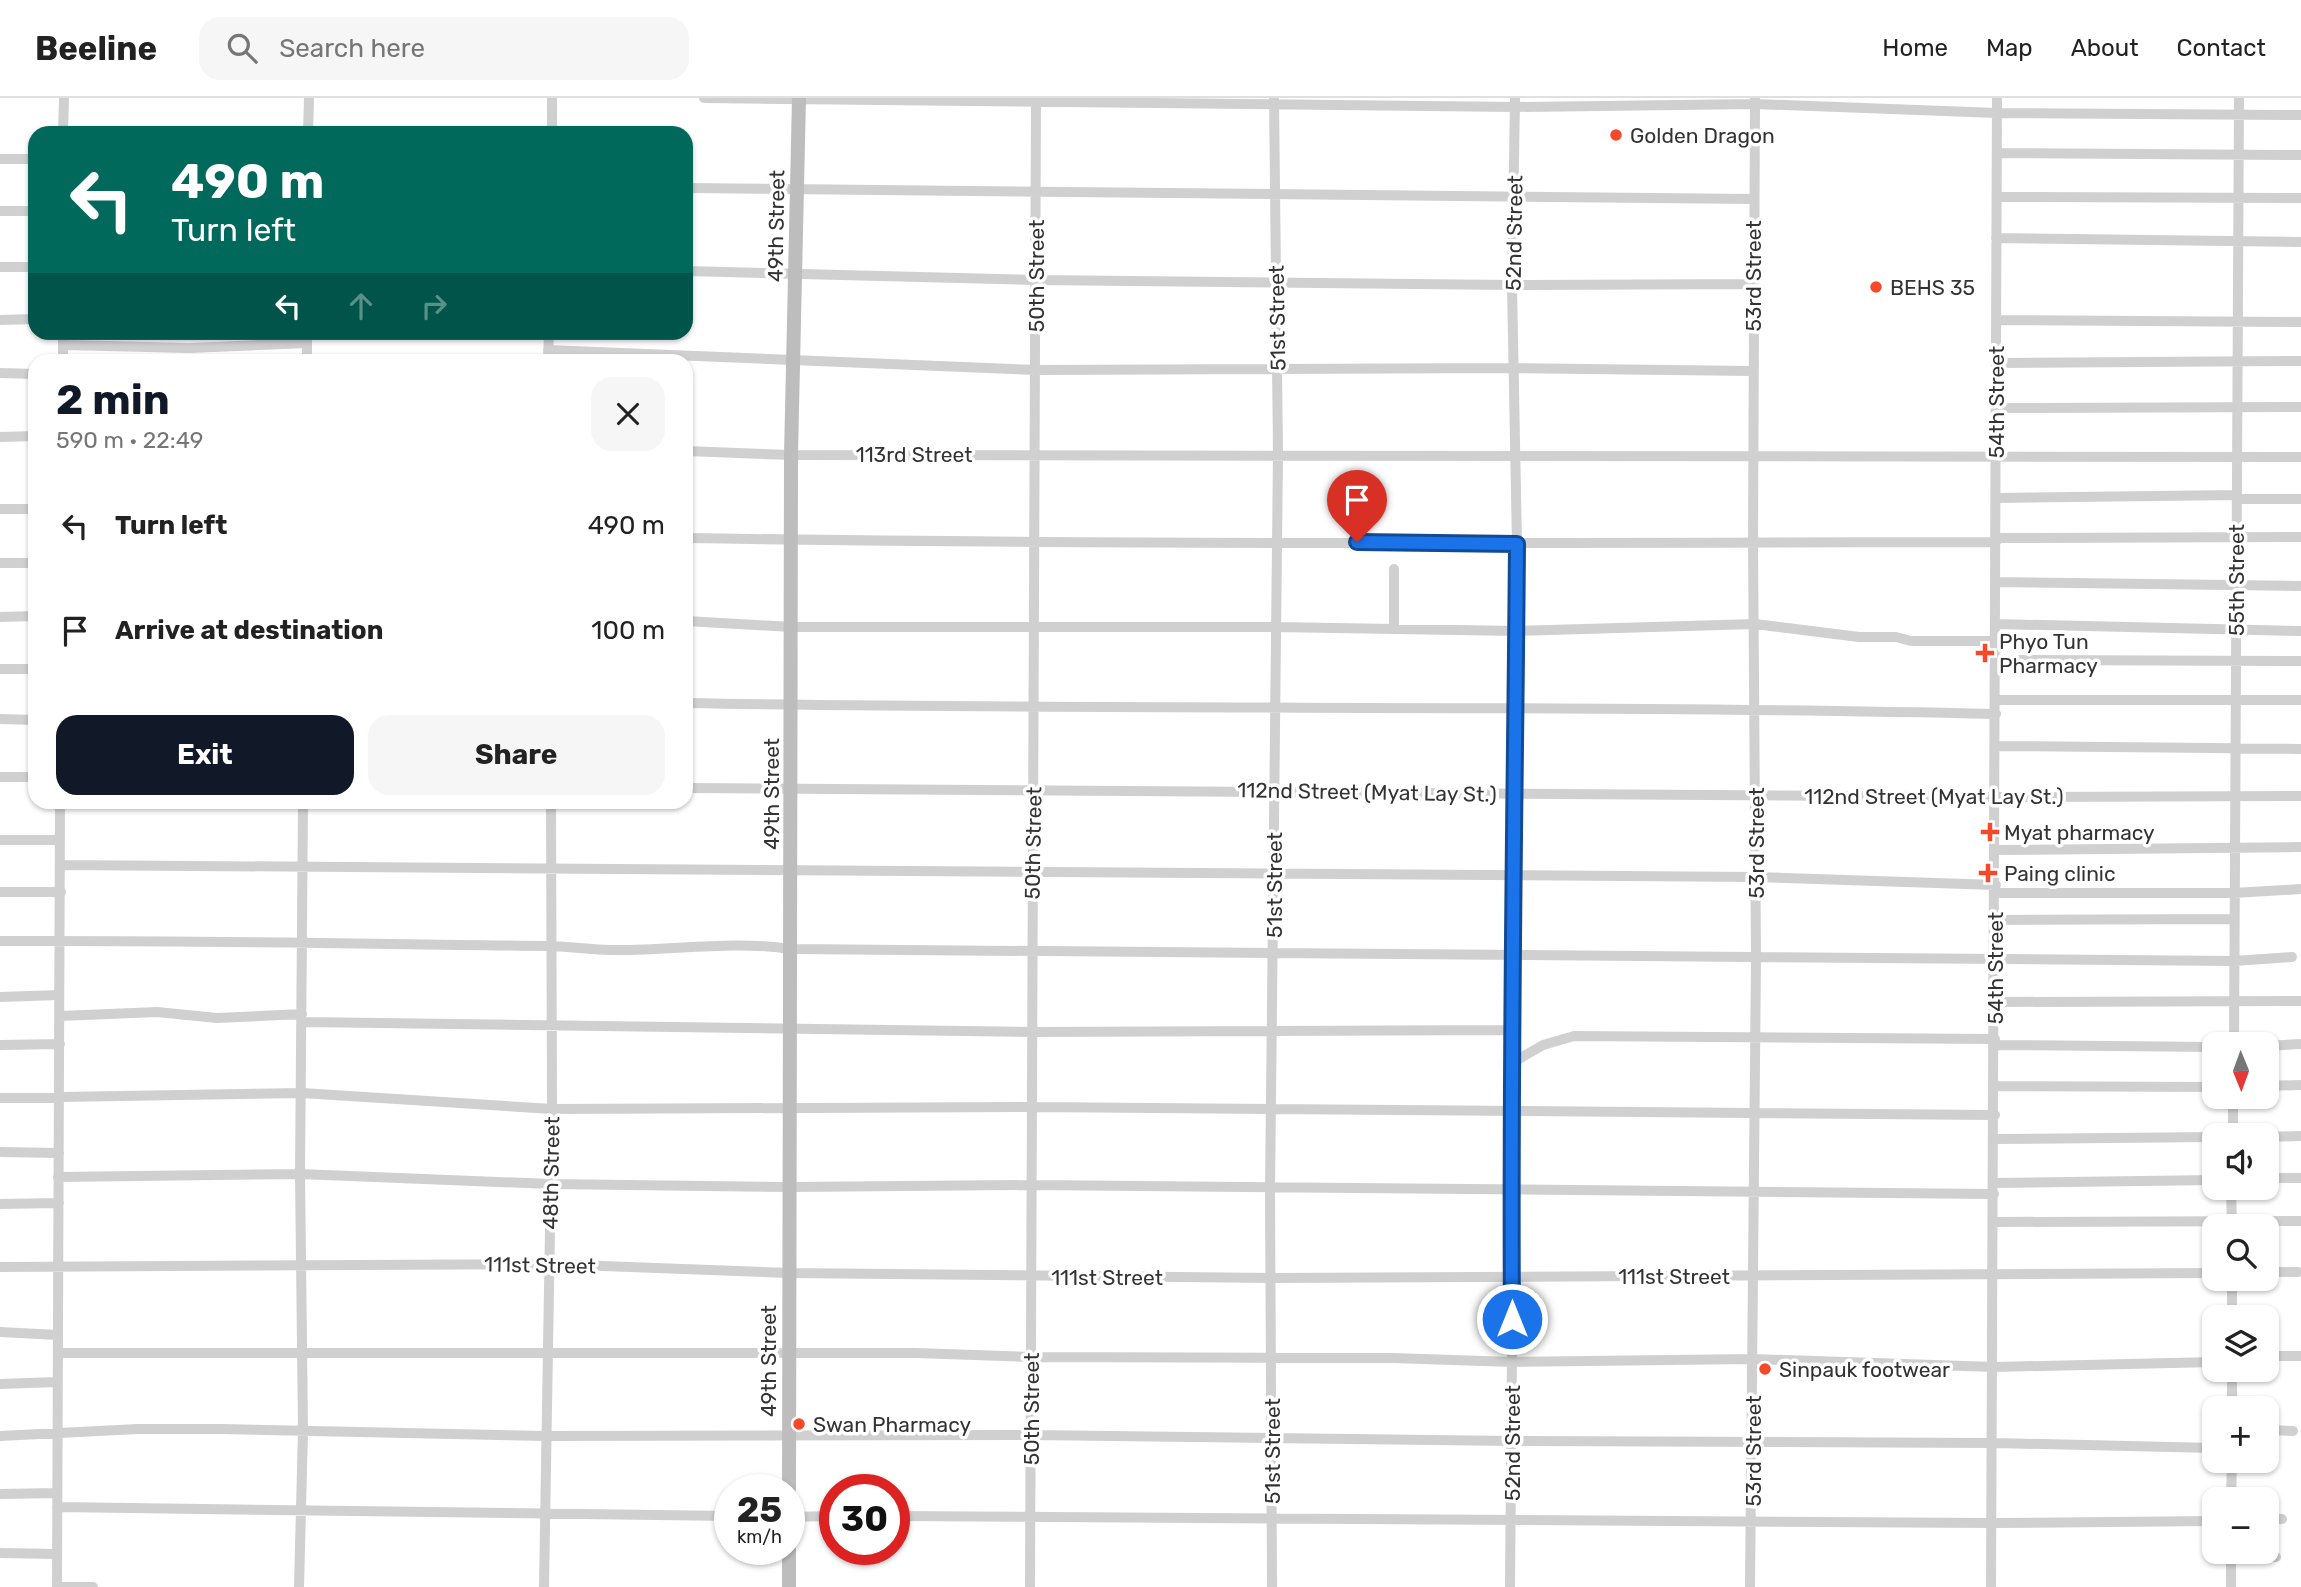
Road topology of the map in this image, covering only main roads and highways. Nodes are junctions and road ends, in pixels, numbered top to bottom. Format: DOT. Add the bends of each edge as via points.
graph roads {
  1 [pos="799,99"];
  2 [pos="789,1474"];
  3 [pos="789,1565"];
  4 [pos="789,1587"];
  1 -- 2 [label="main road, 49th Street" via="791,455"];
  3 -- 4 [label="main road"];
}
